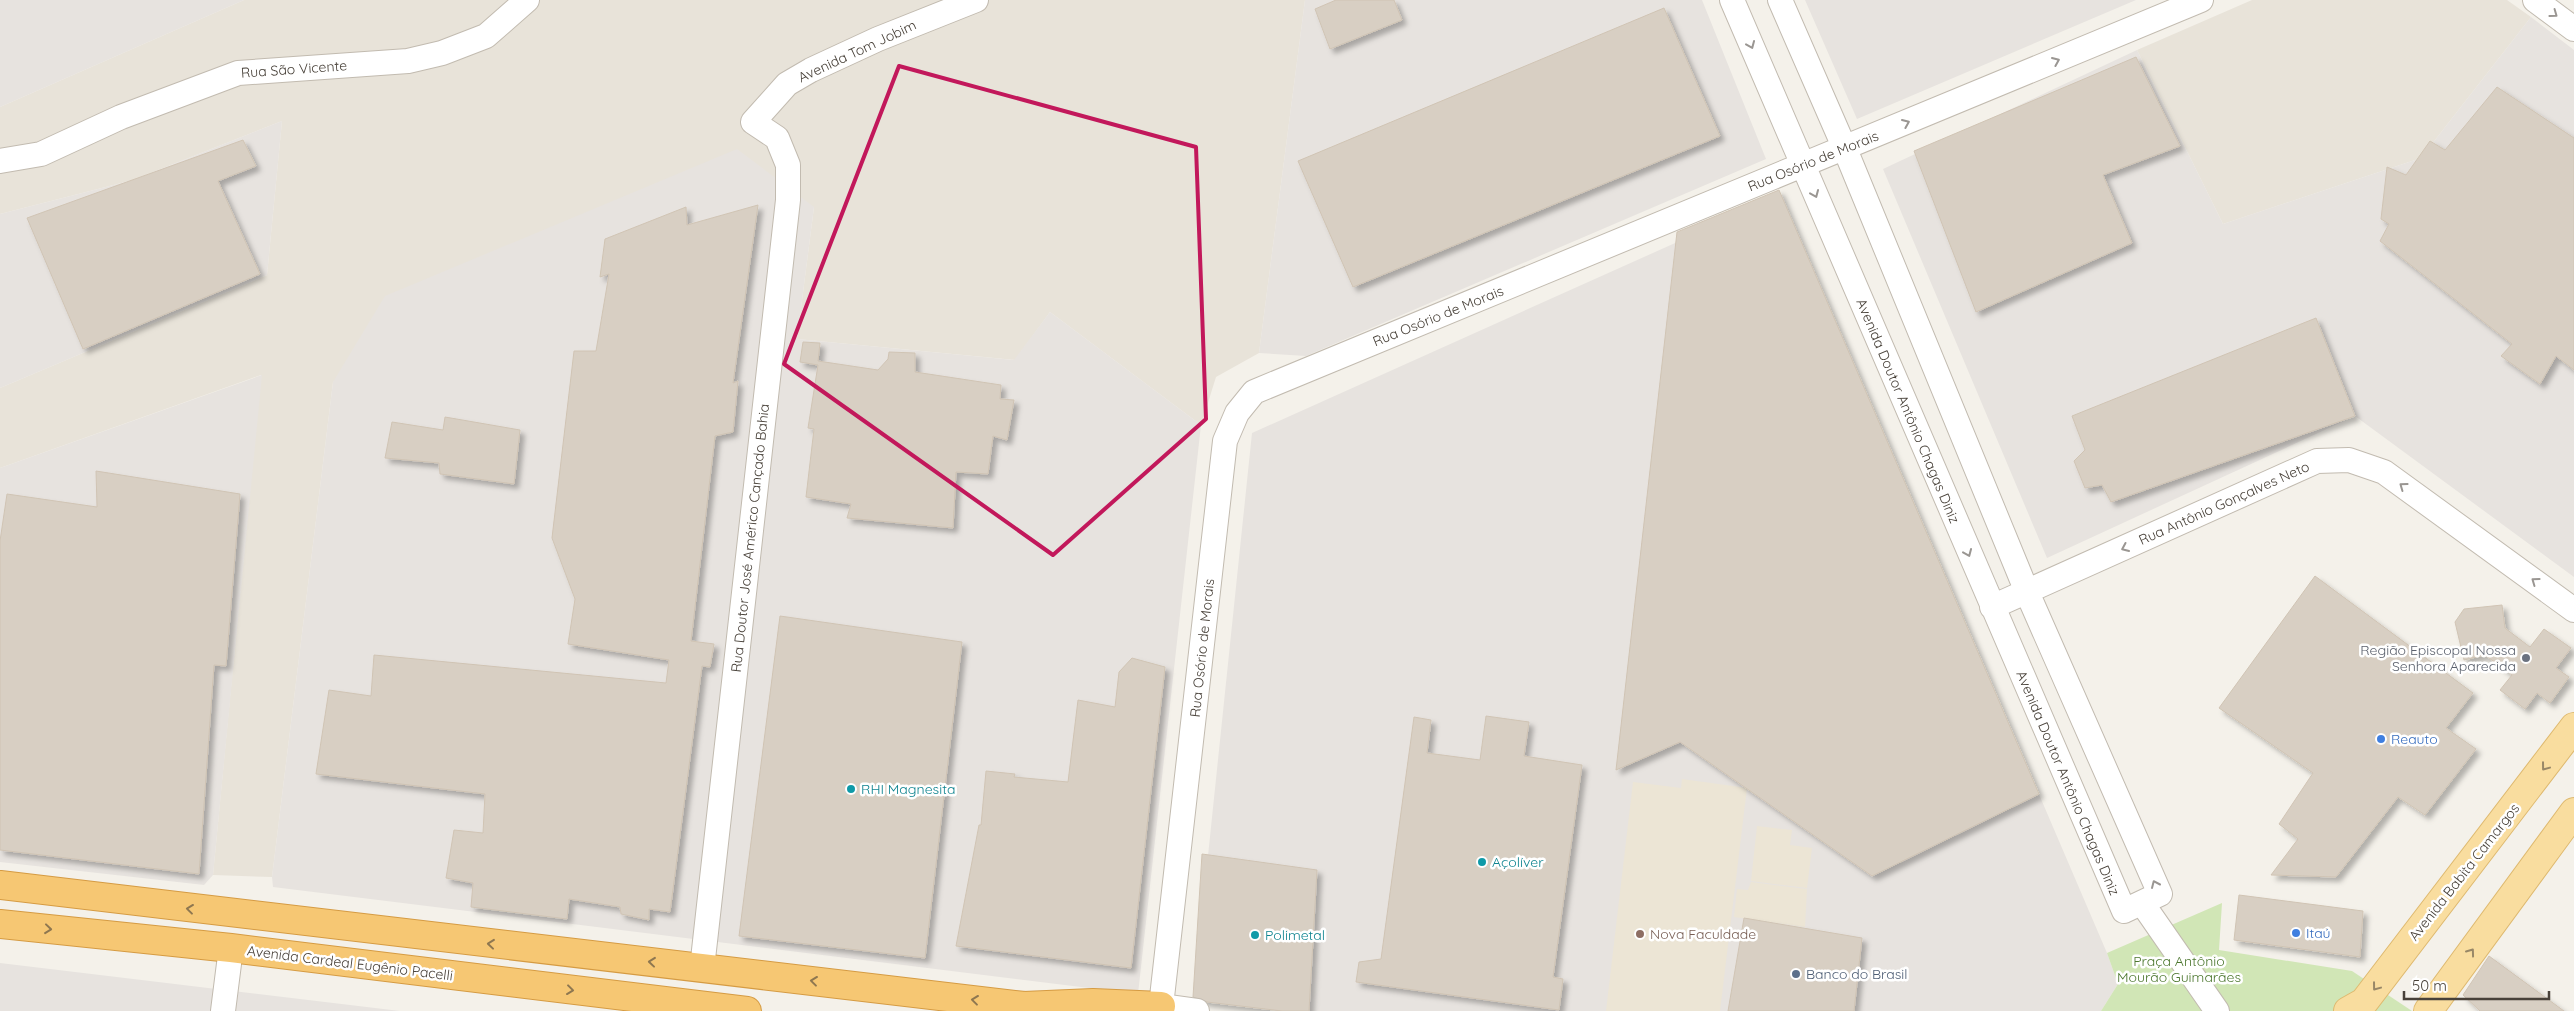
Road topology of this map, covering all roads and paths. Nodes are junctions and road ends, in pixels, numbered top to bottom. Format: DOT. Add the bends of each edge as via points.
graph roads {
  1 [pos="527,0"];
  2 [pos="976,0"];
  3 [pos="1732,0"];
  4 [pos="1780,0"];
  5 [pos="2202,0"];
  6 [pos="2535,0"];
  7 [pos="2574,29"];
  8 [pos="752,122"];
  9 [pos="1845,149"];
  10 [pos="0,161"];
  11 [pos="1803,165"];
  12 [pos="2027,592"];
  13 [pos="1992,607"];
  14 [pos="2574,610"];
  15 [pos="2574,728"];
  16 [pos="2574,812"];
  17 [pos="0,885"];
  18 [pos="2142,903"];
  19 [pos="0,924"];
  20 [pos="231,948"];
  21 [pos="702,968"];
  22 [pos="1024,1006"];
  23 [pos="1162,1006"];
  24 [pos="700,1008"];
  25 [pos="223,1011"];
  26 [pos="747,1011"];
  27 [pos="1060,1011"];
  28 [pos="1197,1011"];
  29 [pos="2218,1011"];
  30 [pos="2348,1011"];
  31 [pos="2428,1011"];
  1 -- 10 [label="street, Rua São Vicente" via="486,36 442,53 408,61 238,73 121,117 41,154"];
  2 -- 8 [label="street, Avenida Tom Jobim" via="811,70 787,84"];
  3 -- 11 [label="street, Avenida Doutor Antônio Chagas Diniz, one-way"];
  4 -- 9 [label="street, Avenida Doutor Antônio Chagas Diniz"];
  9 -- 5 [label="street, Rua Osório de Morais, one-way"];
  6 -- 7 [label="street, one-way"];
  8 -- 21 [label="street, Rua Doutor José Américo Cançado Bahia" via="777,138 788,165 788,200"];
  9 -- 11 [label="street, Rua Osório de Morais"];
  9 -- 12 [label="street, Avenida Doutor Antônio Chagas Diniz"];
  11 -- 13 [label="street, Avenida Doutor Antônio Chagas Diniz, one-way"];
  11 -- 23 [label="street, Rua Osório de Morais" via="1257,390 1237,414 1225,441"];
  12 -- 13 [label="street, Rua Antônio Gonçalves Neto"];
  14 -- 12 [label="street, Rua Antônio Gonçalves Neto, one-way" via="2384,472 2349,460 2317,462"];
  18 -- 12 [label="street, Avenida Doutor Antônio Chagas Diniz, one-way" via="2160,894"];
  13 -- 18 [label="street, Avenida Doutor Antônio Chagas Diniz" via="2124,912"];
  15 -- 30 [label="main road, Avenida Babita Camargos, one-way" via="2364,1002"];
  31 -- 16 [label="main road, one-way"];
  21 -- 17 [label="highway, one-way"];
  18 -- 29 [label="street"];
  19 -- 20 [label="highway, Avenida Cardeal Eugênio Pacelli, one-way"];
  20 -- 24 [label="highway, Avenida Cardeal Eugênio Pacelli, one-way"];
  20 -- 25 [label="street"];
  22 -- 21 [label="highway, one-way"];
  22 -- 23 [label="highway" via="1093,1003"];
  22 -- 27 [label="highway"];
  23 -- 28 [label="street"];
  24 -- 26 [label="highway, Avenida Cardeal Eugênio Pacelli"];
}
